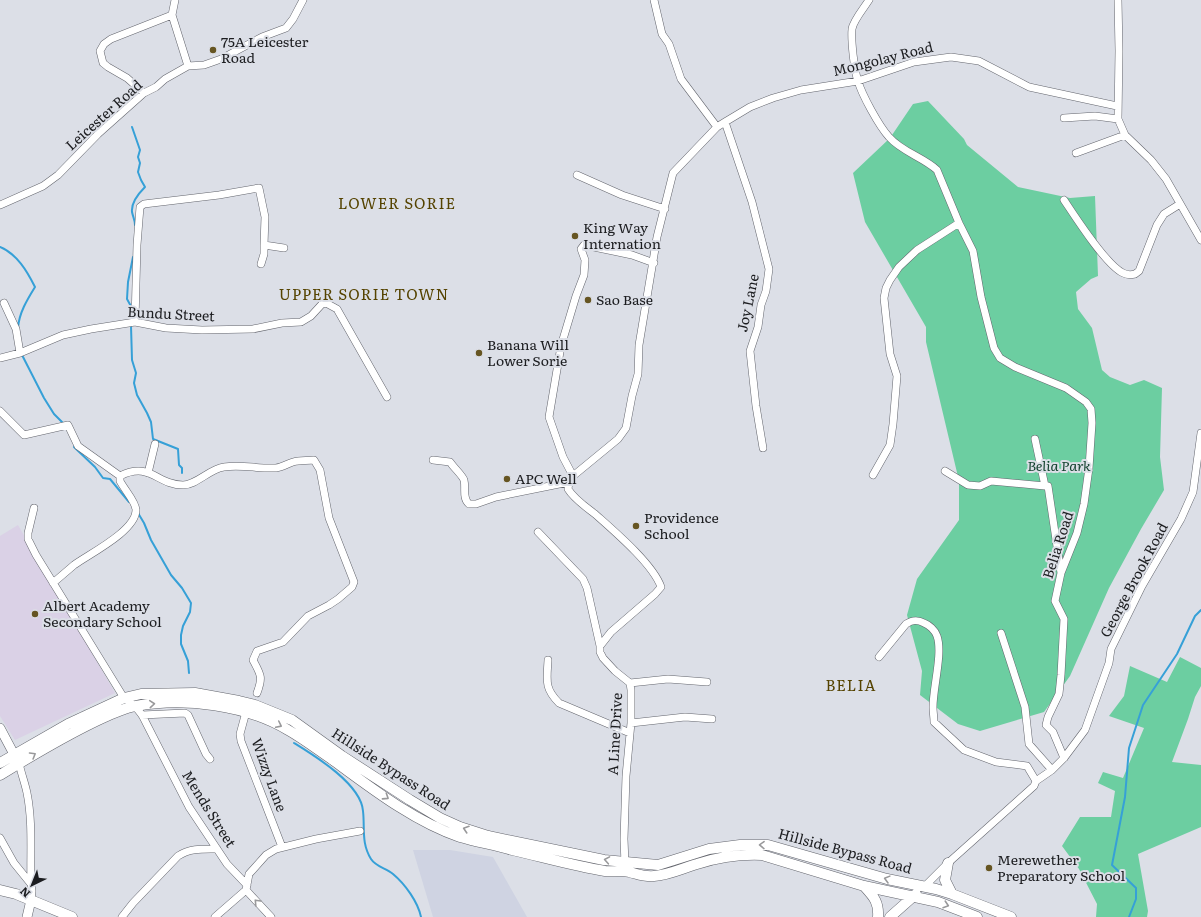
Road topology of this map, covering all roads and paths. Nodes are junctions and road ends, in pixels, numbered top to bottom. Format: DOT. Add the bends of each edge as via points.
graph roads {
  1 [pos="175,0"];
  2 [pos="303,0"];
  3 [pos="654,0"];
  4 [pos="869,0"];
  5 [pos="1118,0"];
  6 [pos="172,15"];
  7 [pos="188,66"];
  8 [pos="858,81"];
  9 [pos="144,93"];
  10 [pos="1117,106"];
  11 [pos="1064,118"];
  12 [pos="1118,119"];
  13 [pos="725,122"];
  14 [pos="717,127"];
  15 [pos="1125,135"];
  16 [pos="1076,153"];
  17 [pos="577,175"];
  18 [pos="1064,200"];
  19 [pos="0,204"];
  20 [pos="1180,204"];
  21 [pos="665,209"];
  22 [pos="959,223"];
  23 [pos="1201,240"];
  24 [pos="264,245"];
  25 [pos="284,248"];
  26 [pos="654,263"];
  27 [pos="261,264"];
  28 [pos="4,303"];
  29 [pos="135,322"];
  30 [pos="20,353"];
  31 [pos="0,358"];
  32 [pos="387,397"];
  33 [pos="0,411"];
  34 [pos="1201,432"];
  35 [pos="1035,439"];
  36 [pos="155,444"];
  37 [pos="763,448"];
  38 [pos="433,460"];
  39 [pos="946,471"];
  40 [pos="148,473"];
  41 [pos="873,475"];
  42 [pos="120,476"];
  43 [pos="571,479"];
  44 [pos="1045,486"];
  45 [pos="34,508"];
  46 [pos="538,532"];
  47 [pos="1061,573"];
  48 [pos="53,583"];
  49 [pos="1001,633"];
  50 [pos="600,646"];
  51 [pos="879,656"];
  52 [pos="548,660"];
  53 [pos="707,682"];
  54 [pos="630,683"];
  55 [pos="257,693"];
  56 [pos="124,698"];
  57 [pos="135,706"];
  58 [pos="246,712"];
  59 [pos="142,715"];
  60 [pos="712,718"];
  61 [pos="630,723"];
  62 [pos="0,728"];
  63 [pos="630,733"];
  64 [pos="1064,758"];
  65 [pos="17,759"];
  66 [pos="210,759"];
  67 [pos="0,763"];
  68 [pos="1052,770"];
  69 [pos="0,775"];
  70 [pos="1036,781"];
  71 [pos="360,831"];
  72 [pos="0,838"];
  73 [pos="282,847"];
  74 [pos="217,849"];
  75 [pos="948,863"];
  76 [pos="626,867"];
  77 [pos="31,884"];
  78 [pos="864,886"];
  79 [pos="925,886"];
  80 [pos="246,888"];
  81 [pos="0,890"];
  82 [pos="952,894"];
  83 [pos="913,896"];
  84 [pos="31,900"];
  85 [pos="982,907"];
  86 [pos="27,917"];
  87 [pos="72,917"];
  88 [pos="122,917"];
  89 [pos="215,917"];
  90 [pos="271,917"];
  91 [pos="878,917"];
  92 [pos="890,917"];
  93 [pos="976,917"];
  94 [pos="1009,917"];
  1 -- 6 [label="street"];
  2 -- 7 [label="street, Leicester Road" via="286,28 262,37 221,59 204,65"];
  3 -- 14 [label="street" via="662,34 669,44 681,79"];
  4 -- 8 [label="street" via="852,29"];
  5 -- 10 [label="street"];
  6 -- 7 [label="street"];
  6 -- 9 [label="street" via="111,39 100,51 103,63 127,78"];
  7 -- 9 [label="street, Leicester Road"];
  8 -- 10 [label="street, Mongolay Road" via="914,62 962,58 979,61 1029,87"];
  8 -- 13 [label="street, Mongolay Road" via="801,90 773,98 750,107"];
  8 -- 22 [label="street" via="890,138 937,170"];
  9 -- 19 [label="street, Leicester Road" via="98,134 58,175 43,186"];
  10 -- 12 [label="street"];
  11 -- 12 [label="street" via="1095,116"];
  12 -- 15 [label="street"];
  13 -- 14 [label="street, Mongolay Road"];
  13 -- 37 [label="street, Joy Lane" via="752,202 769,269 758,327 750,350"];
  14 -- 21 [label="street, Mongolay Road" via="673,173"];
  15 -- 16 [label="street"];
  15 -- 20 [label="street" via="1151,160 1166,179"];
  17 -- 21 [label="street" via="622,195"];
  18 -- 20 [label="street" via="1104,255 1115,268 1127,275 1139,271 1156,225 1164,214"];
  20 -- 23 [label="street"];
  21 -- 26 [label="street, Mongolay Road" via="657,237"];
  22 -- 41 [label="street" via="917,250 899,267 886,288 884,298 890,354 897,376 890,445"];
  22 -- 47 [label="street, Belia Road" via="973,251 981,297 994,348 1000,358 1066,388 1086,402 1091,409 1089,468 1084,504 1077,533"];
  24 -- 25 [label="street"];
  24 -- 27 [label="street"];
  24 -- 29 [label="street" via="265,217 259,188 142,205 137,245"];
  26 -- 43 [label="street, Mongolay Road" via="638,345 638,374 626,428 618,439"];
  26 -- 43 [label="street" via="584,245 581,249 585,260 584,275 561,346 549,417"];
  28 -- 30 [label="street" via="16,329"];
  29 -- 30 [label="street, Bundu Street" via="63,335"];
  29 -- 32 [label="street, Bundu Street" via="166,328 253,329 301,322 326,303 337,309"];
  30 -- 31 [label="street, Bundu Street"];
  33 -- 42 [label="street" via="26,435 68,425 78,446"];
  34 -- 64 [label="street, George Brook Road" via="1194,492 1142,586 1111,649 1085,730"];
  35 -- 44 [label="street"];
  36 -- 40 [label="street"];
  38 -- 43 [label="street" via="450,462 462,476 469,504"];
  39 -- 44 [label="street" via="968,484 980,486 991,481"];
  40 -- 42 [label="street" via="136,470"];
  40 -- 55 [label="street" via="172,483 186,485 214,470 238,465 277,468 295,461 314,460 320,470 329,518 354,582 352,587 329,605 308,616 283,642 257,651 253,660 262,680"];
  42 -- 48 [label="street" via="120,481 136,509 135,517 116,538 73,566"];
  43 -- 50 [label="street" via="568,489 571,493 635,552 658,579 660,587 611,632"];
  44 -- 47 [label="street" via="1048,486"];
  45 -- 48 [label="street" via="28,539"];
  46 -- 50 [label="street, A Line Drive" via="583,579"];
  47 -- 64 [label="street, Belia Road" via="1056,601 1064,619 1061,675 1059,694 1046,725 1053,732"];
  48 -- 56 [label="street"];
  49 -- 68 [label="street" via="1026,707 1029,744"];
  50 -- 54 [label="street, A Line Drive" via="603,658"];
  51 -- 70 [label="street" via="911,620 924,623 932,629 939,646 934,722 964,750 996,762 1027,766"];
  52 -- 63 [label="street" via="547,687 559,703"];
  53 -- 54 [label="street" via="668,679"];
  54 -- 61 [label="street, A Line Drive"];
  56 -- 57 [label="street, Mends Street"];
  56 -- 65 [label="main road, Hillside Bypass Road" via="68,724"];
  76 -- 56 [label="main road, Hillside Bypass Road, one-way" via="488,836 460,827 410,800 292,720 255,705 195,693 141,694"];
  57 -- 58 [label="main road, Hillside Bypass Road, one-way" via="185,703"];
  57 -- 59 [label="street, Mends Street"];
  65 -- 57 [label="main road, Hillside Bypass Road, one-way" via="107,716"];
  58 -- 73 [label="street, Wizzy Lane" via="240,734 241,741"];
  58 -- 76 [label="main road, Hillside Bypass Road, one-way" via="290,730 417,817 461,837 606,871"];
  59 -- 66 [label="street" via="185,713"];
  59 -- 74 [label="street, Mends Street" via="189,807"];
  60 -- 61 [label="street" via="685,717"];
  61 -- 63 [label="street, A Line Drive"];
  62 -- 65 [label="street"];
  63 -- 76 [label="street, A Line Drive" via="626,784"];
  64 -- 68 [label="street, George Brook Road"];
  65 -- 67 [label="main road, Hillside Bypass Road"];
  65 -- 69 [label="main road, Hillside Bypass Road"];
  65 -- 77 [label="street" via="30,813"];
  68 -- 70 [label="street, George Brook Road"];
  70 -- 75 [label="street, George Brook Road" via="1034,786"];
  71 -- 73 [label="street"];
  72 -- 77 [label="street" via="14,863"];
  73 -- 80 [label="street" via="261,860 249,874"];
  74 -- 80 [label="street, Mends Street"];
  74 -- 88 [label="street" via="191,850 178,856"];
  75 -- 79 [label="street, George Brook Road"];
  75 -- 82 [label="main road" via="945,880"];
  76 -- 78 [label="main road, Hillside Bypass Road" via="642,876 654,876 669,874 726,856 762,855"];
  79 -- 76 [label="main road, Hillside Bypass Road, one-way" via="893,880 768,845 709,849 658,865"];
  77 -- 84 [label="street"];
  78 -- 83 [label="main road, Hillside Bypass Road"];
  78 -- 91 [label="main road" via="875,899"];
  79 -- 82 [label="main road, Hillside Bypass Road"];
  79 -- 83 [label="main road"];
  80 -- 89 [label="street"];
  90 -- 80 [label="street, Mends Street, one-way"];
  81 -- 84 [label="main road"];
  82 -- 85 [label="main road, Hillside Bypass Road"];
  83 -- 92 [label="main road"];
  83 -- 93 [label="main road, Hillside Bypass Road, one-way" via="938,902"];
  84 -- 86 [label="street"];
  84 -- 87 [label="main road"];
  85 -- 93 [label="street"];
  85 -- 94 [label="main road, Hillside Bypass Road"];
}
